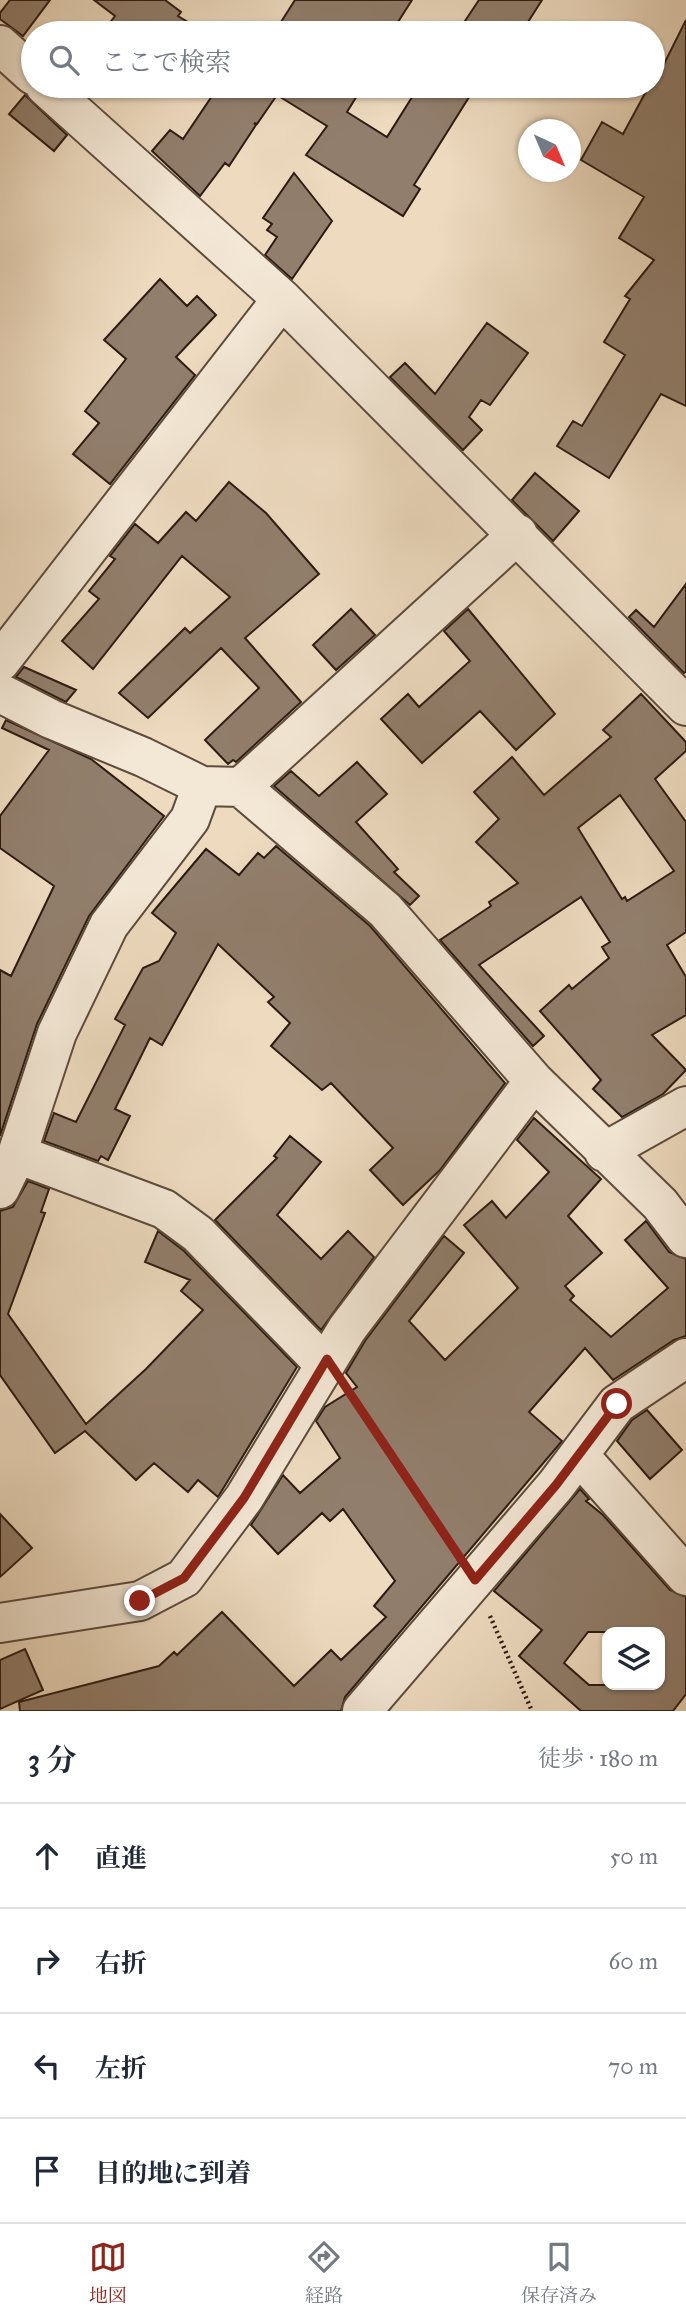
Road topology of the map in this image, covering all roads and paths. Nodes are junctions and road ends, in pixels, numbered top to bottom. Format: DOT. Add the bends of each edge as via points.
graph roads {
  1 [pos="0,45"];
  2 [pos="21,64"];
  3 [pos="58,98"];
  4 [pos="282,299"];
  5 [pos="518,534"];
  6 [pos="0,662"];
  7 [pos="0,693"];
  8 [pos="686,706"];
  9 [pos="202,786"];
  10 [pos="241,787"];
  11 [pos="534,1081"];
  12 [pos="686,1106"];
  13 [pos="604,1153"];
  14 [pos="17,1154"];
  15 [pos="0,1189"];
  16 [pos="686,1238"];
  17 [pos="686,1357"];
  18 [pos="325,1361"];
  19 [pos="579,1455"];
  20 [pos="686,1576"];
  21 [pos="475,1580"];
  22 [pos="0,1623"];
  23 [pos="362,1711"];
  24 [pos="532,1711"];
  1 -- 2 [label="street"];
  3 -- 4 [label="street"];
  4 -- 5 [label="street"];
  4 -- 6 [label="street"];
  5 -- 8 [label="street"];
  5 -- 10 [label="street"];
  7 -- 9 [label="street"];
  9 -- 10 [label="street"];
  9 -- 14 [label="street" via="190,819 109,925 57,1033"];
  10 -- 11 [label="street" via="385,910"];
  11 -- 13 [label="street"];
  11 -- 18 [label="street"];
  12 -- 13 [label="street"];
  13 -- 16 [label="street" via="660,1204"];
  14 -- 15 [label="street"];
  14 -- 18 [label="street" via="164,1209 198,1234"];
  17 -- 19 [label="street" via="617,1404"];
  18 -- 21 [label="path"];
  18 -- 22 [label="street" via="244,1498 184,1578 140,1601"];
  19 -- 20 [label="street"];
  19 -- 21 [label="street"];
  21 -- 23 [label="street"];
  21 -- 24 [label="path"];
}
